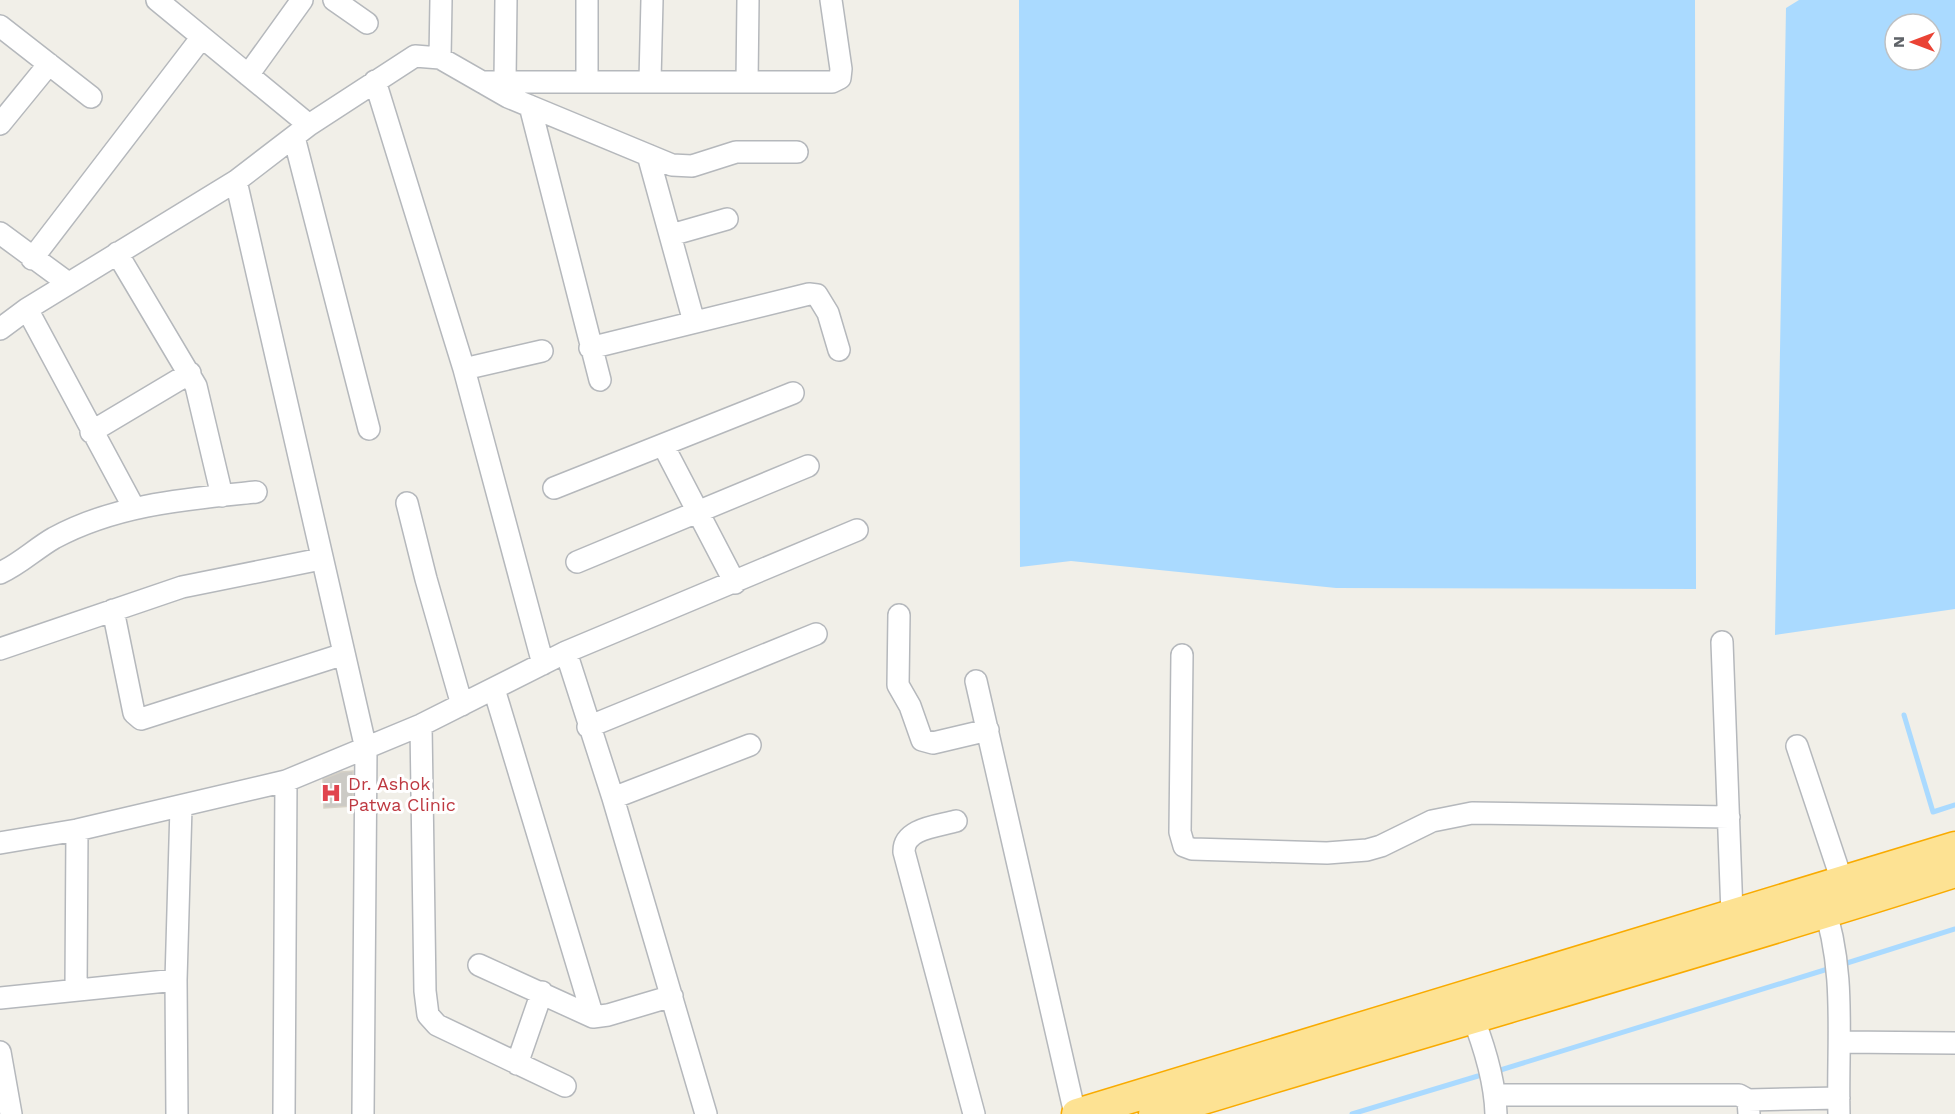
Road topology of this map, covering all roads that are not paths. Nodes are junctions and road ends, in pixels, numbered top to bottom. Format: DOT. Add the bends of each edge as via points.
graph roads {
  1 [pos="302,0"];
  2 [pos="334,0"];
  3 [pos="441,0"];
  4 [pos="506,0"];
  5 [pos="587,0"];
  6 [pos="652,0"];
  7 [pos="747,0"];
  8 [pos="831,0"];
  9 [pos="159,1"];
  10 [pos="367,23"];
  11 [pos="0,26"];
  12 [pos="202,37"];
  13 [pos="440,58"];
  14 [pos="49,64"];
  15 [pos="248,75"];
  16 [pos="505,80"];
  17 [pos="650,80"];
  18 [pos="375,81"];
  19 [pos="483,82"];
  20 [pos="587,82"];
  21 [pos="747,82"];
  22 [pos="92,97"];
  23 [pos="530,106"];
  24 [pos="0,123"];
  25 [pos="302,131"];
  26 [pos="797,152"];
  27 [pos="648,155"];
  28 [pos="236,181"];
  29 [pos="727,219"];
  30 [pos="0,232"];
  31 [pos="671,235"];
  32 [pos="117,253"];
  33 [pos="32,259"];
  34 [pos="68,283"];
  35 [pos="27,309"];
  36 [pos="694,322"];
  37 [pos="0,329"];
  38 [pos="590,348"];
  39 [pos="839,350"];
  40 [pos="542,351"];
  41 [pos="464,369"];
  42 [pos="190,373"];
  43 [pos="600,380"];
  44 [pos="793,393"];
  45 [pos="369,429"];
  46 [pos="91,432"];
  47 [pos="663,445"];
  48 [pos="808,466"];
  49 [pos="554,488"];
  50 [pos="256,492"];
  51 [pos="222,496"];
  52 [pos="407,503"];
  53 [pos="134,508"];
  54 [pos="697,511"];
  55 [pos="857,530"];
  56 [pos="321,559"];
  57 [pos="577,562"];
  58 [pos="0,573"];
  59 [pos="735,583"];
  60 [pos="113,610"];
  61 [pos="899,615"];
  62 [pos="816,634"];
  63 [pos="1722,642"];
  64 [pos="0,649"];
  65 [pos="566,652"];
  66 [pos="344,654"];
  67 [pos="1182,655"];
  68 [pos="543,664"];
  69 [pos="976,681"];
  70 [pos="494,689"];
  71 [pos="462,705"];
  72 [pos="421,725"];
  73 [pos="588,727"];
  74 [pos="988,730"];
  75 [pos="750,745"];
  76 [pos="1797,746"];
  77 [pos="366,749"];
  78 [pos="286,781"];
  79 [pos="613,798"];
  80 [pos="181,807"];
  81 [pos="1729,817"];
  82 [pos="956,821"];
  83 [pos="77,830"];
  84 [pos="0,843"];
  85 [pos="1955,847"];
  86 [pos="1955,872"];
  87 [pos="1828,894"];
  88 [pos="1732,914"];
  89 [pos="479,965"];
  90 [pos="177,980"];
  91 [pos="76,989"];
  92 [pos="542,992"];
  93 [pos="672,996"];
  94 [pos="0,998"];
  95 [pos="1469,1007"];
  96 [pos="593,1017"];
  97 [pos="1840,1042"];
  98 [pos="1955,1043"];
  99 [pos="0,1052"];
  100 [pos="517,1064"];
  101 [pos="565,1086"];
  102 [pos="1496,1105"];
  103 [pos="1839,1106"];
  104 [pos="1748,1107"];
  105 [pos="11,1114"];
  106 [pos="177,1114"];
  107 [pos="284,1114"];
  108 [pos="363,1114"];
  109 [pos="706,1114"];
  110 [pos="974,1114"];
  111 [pos="1076,1114"];
  112 [pos="1154,1114"];
  1 -- 15 [label="street"];
  2 -- 10 [label="street"];
  3 -- 13 [label="street"];
  4 -- 16 [label="street"];
  5 -- 20 [label="street"];
  6 -- 17 [label="street"];
  7 -- 21 [label="street"];
  8 -- 21 [label="street" via="841,69 837,81"];
  9 -- 12 [label="street"];
  11 -- 14 [label="street"];
  12 -- 15 [label="street"];
  12 -- 33 [label="street"];
  13 -- 18 [label="street" via="415,56"];
  13 -- 19 [label="street"];
  14 -- 22 [label="street"];
  14 -- 24 [label="street"];
  15 -- 25 [label="street"];
  16 -- 19 [label="street"];
  16 -- 20 [label="street"];
  17 -- 20 [label="street"];
  17 -- 21 [label="street"];
  18 -- 25 [label="street"];
  18 -- 41 [label="street"];
  19 -- 23 [label="street"];
  23 -- 27 [label="street"];
  23 -- 38 [label="street"];
  25 -- 28 [label="street"];
  25 -- 45 [label="street"];
  26 -- 27 [label="street" via="736,152 686,166"];
  27 -- 31 [label="street"];
  28 -- 32 [label="street"];
  28 -- 56 [label="street"];
  29 -- 31 [label="street"];
  30 -- 33 [label="street"];
  31 -- 36 [label="street"];
  32 -- 34 [label="street"];
  32 -- 42 [label="street"];
  33 -- 34 [label="street"];
  34 -- 35 [label="street"];
  35 -- 37 [label="street"];
  35 -- 46 [label="street"];
  36 -- 38 [label="street"];
  36 -- 39 [label="street" via="817,295 828,313"];
  38 -- 43 [label="street"];
  40 -- 41 [label="street"];
  41 -- 68 [label="street"];
  42 -- 46 [label="street"];
  42 -- 51 [label="street" via="201,402"];
  44 -- 47 [label="street"];
  46 -- 53 [label="street"];
  47 -- 49 [label="street"];
  47 -- 54 [label="street"];
  48 -- 54 [label="street"];
  50 -- 51 [label="street"];
  51 -- 53 [label="street"];
  52 -- 71 [label="street"];
  53 -- 58 [label="street" via="55,538"];
  54 -- 57 [label="street"];
  54 -- 59 [label="street"];
  55 -- 59 [label="street"];
  56 -- 60 [label="street" via="182,586"];
  56 -- 66 [label="street"];
  59 -- 65 [label="street"];
  60 -- 64 [label="street"];
  60 -- 66 [label="street" via="134,712 141,719"];
  61 -- 74 [label="street" via="898,685 922,740 933,743"];
  62 -- 73 [label="street"];
  63 -- 81 [label="street"];
  65 -- 68 [label="street"];
  65 -- 73 [label="street"];
  66 -- 77 [label="street"];
  67 -- 81 [label="street" via="1180,832 1184,846 1192,849 1327,853 1366,850 1432,821 1472,813"];
  68 -- 70 [label="street"];
  69 -- 74 [label="street"];
  70 -- 71 [label="street"];
  70 -- 96 [label="street"];
  71 -- 72 [label="street"];
  72 -- 77 [label="street"];
  72 -- 100 [label="street" via="428,1016 437,1025"];
  73 -- 79 [label="street"];
  74 -- 111 [label="street"];
  75 -- 79 [label="street"];
  76 -- 87 [label="street"];
  77 -- 78 [label="street"];
  77 -- 108 [label="street"];
  78 -- 80 [label="street"];
  78 -- 107 [label="street"];
  79 -- 93 [label="street"];
  80 -- 83 [label="street"];
  80 -- 90 [label="street"];
  81 -- 88 [label="street"];
  82 -- 110 [label="street" via="912,834 904,842 904,852"];
  83 -- 84 [label="street"];
  83 -- 91 [label="street"];
  85 -- 87 [label="highway"];
  86 -- 87 [label="highway"];
  87 -- 88 [label="highway"];
  87 -- 95 [label="highway" via="1618,973"];
  87 -- 97 [label="street" via="1840,991"];
  88 -- 95 [label="highway"];
  89 -- 92 [label="street"];
  90 -- 91 [label="street"];
  90 -- 106 [label="street"];
  91 -- 94 [label="street"];
  92 -- 96 [label="street"];
  92 -- 100 [label="street"];
  93 -- 96 [label="street"];
  93 -- 109 [label="street"];
  95 -- 102 [label="street"];
  95 -- 111 [label="highway"];
  95 -- 112 [label="highway"];
  97 -- 98 [label="street"];
  97 -- 103 [label="street"];
  99 -- 105 [label="street"];
  100 -- 101 [label="street"];
  102 -- 104 [label="street" via="1739,1095"];
  103 -- 104 [label="street"];
}
